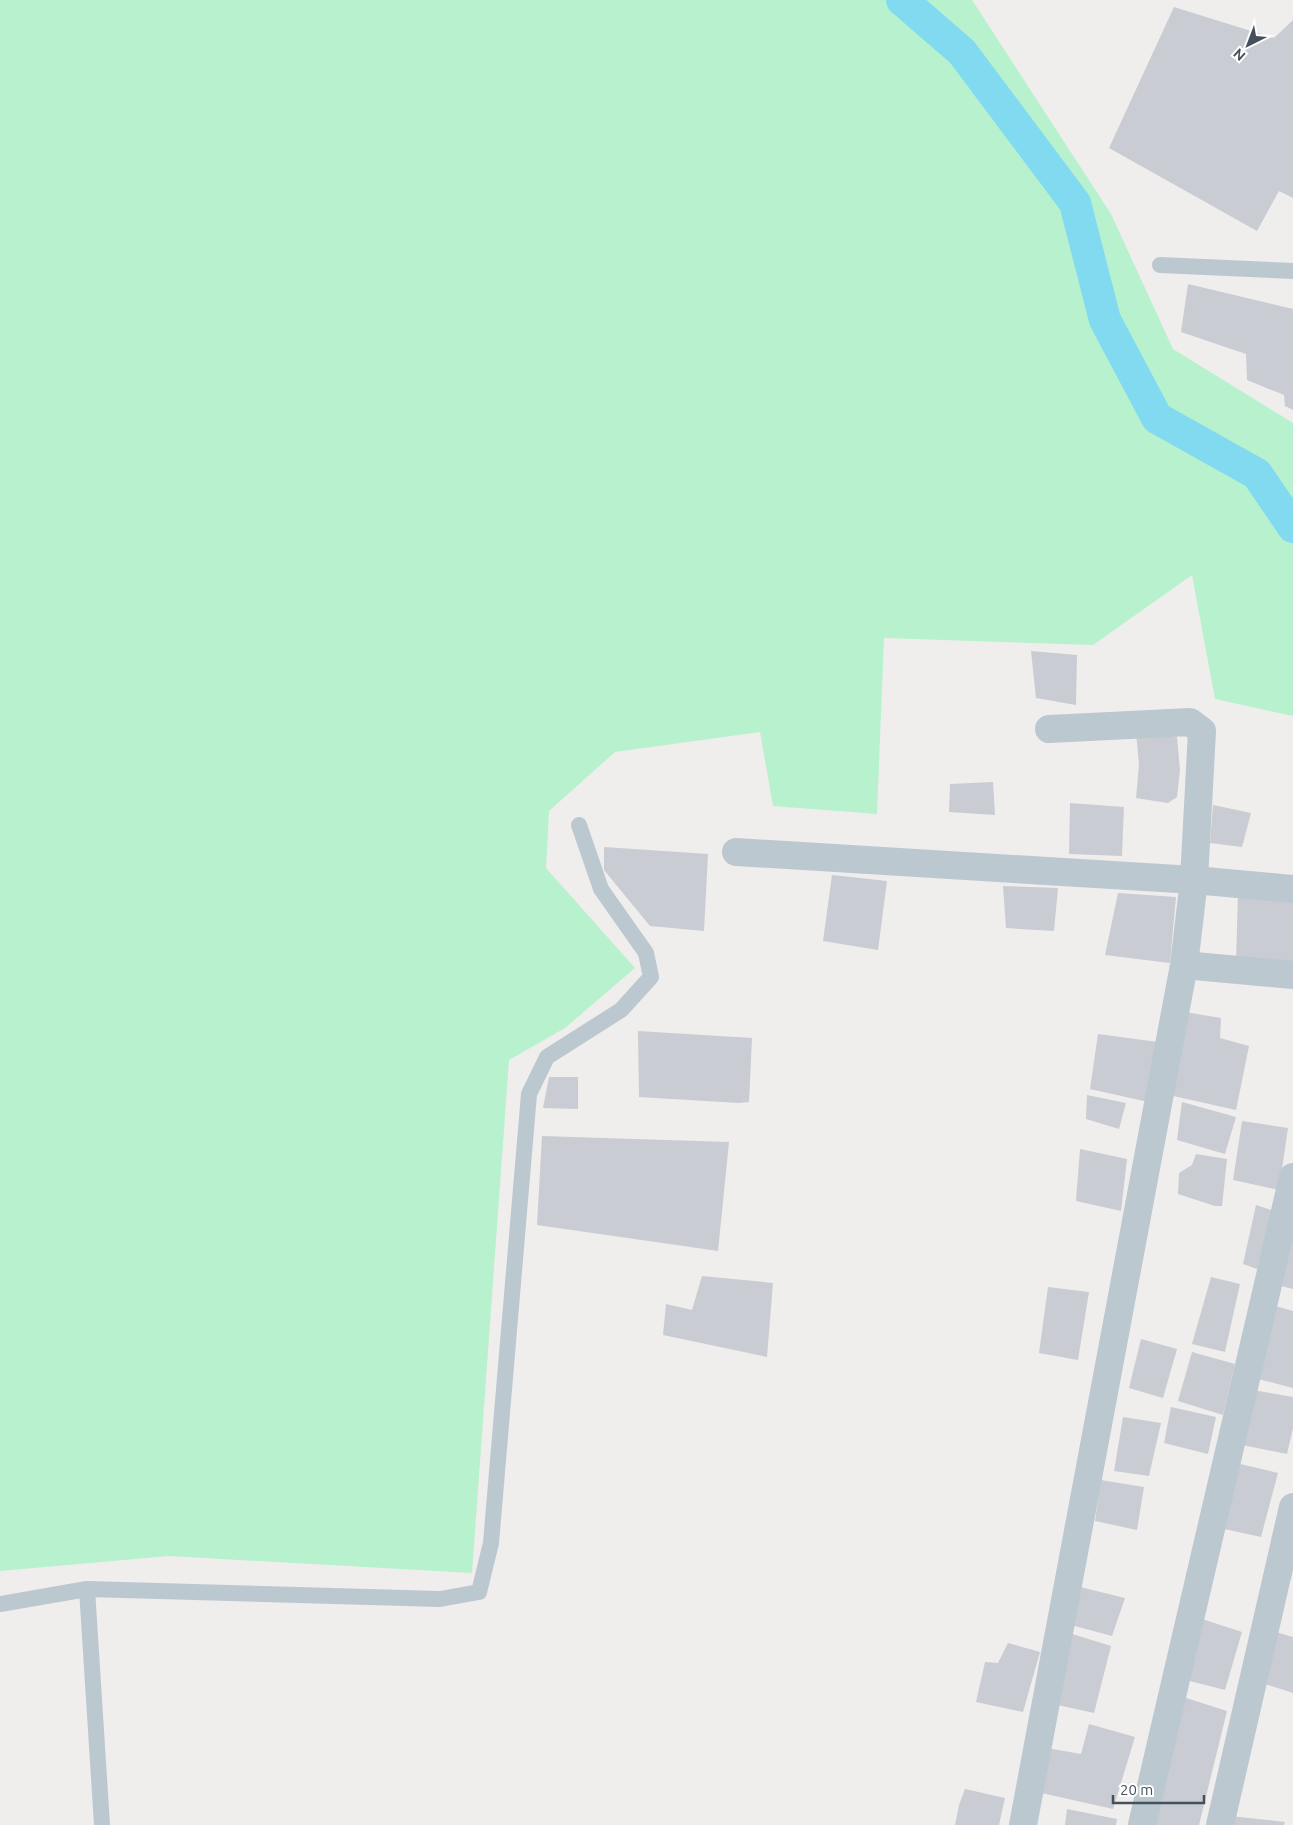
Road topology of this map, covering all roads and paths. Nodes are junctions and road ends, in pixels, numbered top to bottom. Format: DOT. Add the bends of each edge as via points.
graph roads {
  1 [pos="1160,265"];
  2 [pos="1293,271"];
  3 [pos="1049,729"];
  4 [pos="579,825"];
  5 [pos="736,852"];
  6 [pos="1194,880"];
  7 [pos="1293,889"];
  8 [pos="1184,965"];
  9 [pos="1293,976"];
  10 [pos="1293,1177"];
  11 [pos="1293,1506"];
  12 [pos="87,1589"];
  13 [pos="0,1604"];
  14 [pos="102,1825"];
  15 [pos="1023,1825"];
  16 [pos="1142,1825"];
  17 [pos="1220,1825"];
  1 -- 2 [label="lane"];
  3 -- 6 [label="street" via="1190,722 1202,731"];
  4 -- 12 [label="lane" via="601,890 646,953 651,976 621,1010 546,1058 529,1094 491,1543 479,1592 440,1599"];
  5 -- 6 [label="street"];
  6 -- 7 [label="street"];
  6 -- 8 [label="street"];
  8 -- 9 [label="street"];
  8 -- 15 [label="street"];
  10 -- 16 [label="street"];
  11 -- 17 [label="street"];
  12 -- 13 [label="lane"];
  12 -- 14 [label="lane"];
}
